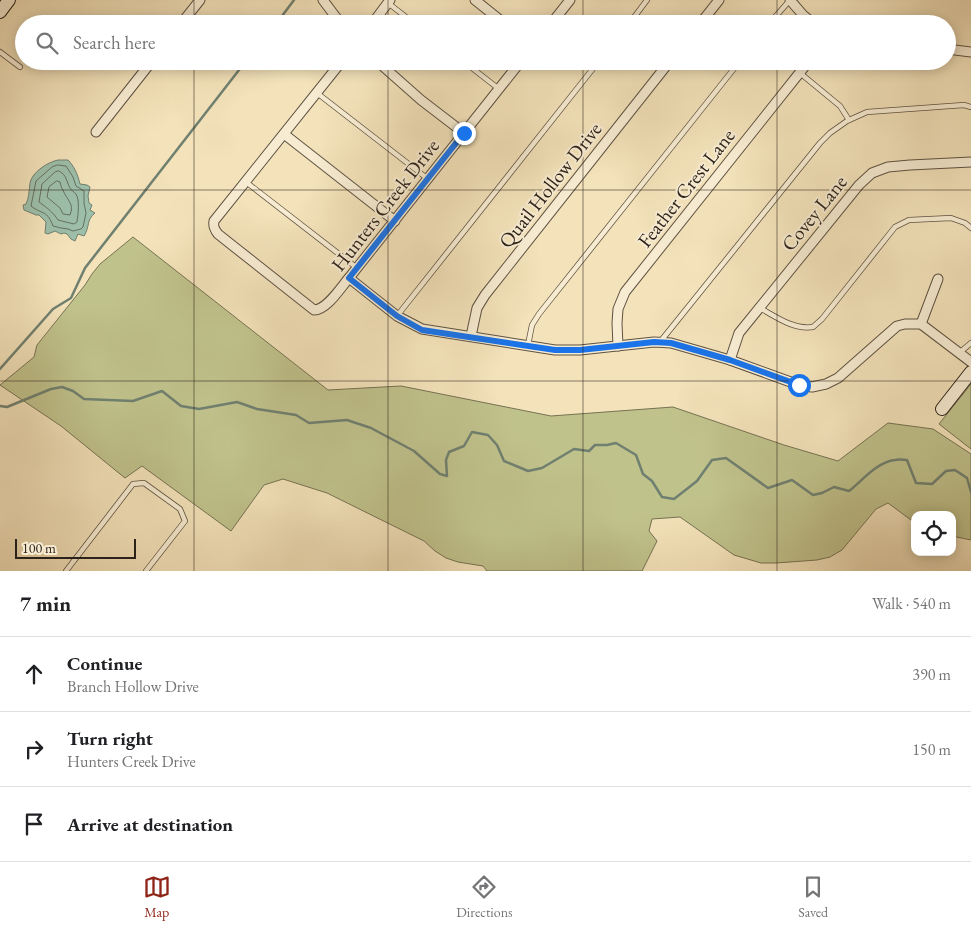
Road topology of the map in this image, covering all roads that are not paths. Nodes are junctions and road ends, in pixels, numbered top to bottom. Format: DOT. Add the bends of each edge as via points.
graph roads {
  1 [pos="9,0"];
  2 [pos="200,0"];
  3 [pos="323,0"];
  4 [pos="475,0"];
  5 [pos="570,0"];
  6 [pos="647,0"];
  7 [pos="719,0"];
  8 [pos="790,0"];
  9 [pos="389,1"];
  10 [pos="0,12"];
  11 [pos="189,15"];
  12 [pos="334,15"];
  13 [pos="379,15"];
  14 [pos="405,15"];
  15 [pos="494,15"];
  16 [pos="558,15"];
  17 [pos="636,15"];
  18 [pos="707,15"];
  19 [pos="777,15"];
  20 [pos="803,15"];
  21 [pos="956,50"];
  22 [pos="0,52"];
  23 [pos="971,52"];
  24 [pos="15,63"];
  25 [pos="145,70"];
  26 [pos="335,70"];
  27 [pos="387,70"];
  28 [pos="475,70"];
  29 [pos="515,70"];
  30 [pos="592,70"];
  31 [pos="663,70"];
  32 [pos="733,70"];
  33 [pos="802,70"];
  34 [pos="800,73"];
  35 [pos="499,89"];
  36 [pos="317,92"];
  37 [pos="971,107"];
  38 [pos="849,120"];
  39 [pos="96,132"];
  40 [pos="464,133"];
  41 [pos="284,134"];
  42 [pos="971,162"];
  43 [pos="428,179"];
  44 [pos="246,182"];
  45 [pos="395,221"];
  46 [pos="971,228"];
  47 [pos="357,268"];
  48 [pos="349,278"];
  49 [pos="938,280"];
  50 [pos="760,308"];
  51 [pos="397,316"];
  52 [pos="921,324"];
  53 [pos="471,336"];
  54 [pos="660,343"];
  55 [pos="971,343"];
  56 [pos="528,345"];
  57 [pos="618,346"];
  58 [pos="959,353"];
  59 [pos="730,360"];
  60 [pos="971,362"];
  61 [pos="971,372"];
  62 [pos="942,409"];
  63 [pos="66,571"];
  64 [pos="146,571"];
  1 -- 10 [label="street"];
  2 -- 11 [label="street"];
  3 -- 12 [label="street"];
  4 -- 15 [label="street"];
  5 -- 16 [label="street"];
  6 -- 17 [label="lane"];
  7 -- 18 [label="street"];
  8 -- 19 [label="lane"];
  8 -- 20 [label="street"];
  9 -- 13 [label="street"];
  9 -- 14 [label="lane"];
  21 -- 23 [label="street"];
  22 -- 24 [label="lane"];
  25 -- 39 [label="street"];
  26 -- 36 [label="street"];
  27 -- 40 [label="street"];
  28 -- 35 [label="lane"];
  29 -- 35 [label="street, Hunters Creek Drive"];
  30 -- 51 [label="lane"];
  31 -- 53 [label="street, Quail Hollow Drive" via="485,295 477,308"];
  32 -- 56 [label="lane" via="538,314"];
  33 -- 34 [label="street, Feather Crest Lane"];
  34 -- 38 [label="lane" via="840,106"];
  34 -- 57 [label="street, Feather Crest Lane" via="625,292 618,309"];
  35 -- 40 [label="street, Hunters Creek Drive"];
  36 -- 41 [label="street"];
  36 -- 43 [label="lane"];
  37 -- 38 [label="lane" via="867,112"];
  38 -- 54 [label="lane" via="820,143"];
  40 -- 43 [label="street, Hunters Creek Drive"];
  41 -- 44 [label="street"];
  41 -- 45 [label="street"];
  42 -- 50 [label="street, Covey Lane" via="888,167 872,173"];
  43 -- 45 [label="street, Hunters Creek Drive"];
  44 -- 47 [label="lane"];
  44 -- 48 [label="street, Hunters Creek Drive" via="214,221 218,234 314,310 326,306"];
  45 -- 47 [label="street, Hunters Creek Drive"];
  46 -- 50 [label="lane" via="951,218 909,220 895,227 814,326 798,327"];
  47 -- 48 [label="street, Hunters Creek Drive"];
  48 -- 51 [label="street"];
  49 -- 52 [label="street"];
  50 -- 59 [label="street, Covey Lane" via="740,333"];
  51 -- 53 [label="street" via="422,330"];
  52 -- 58 [label="street"];
  52 -- 59 [label="street" via="897,326 838,378 812,387"];
  53 -- 56 [label="street"];
  54 -- 57 [label="street"];
  54 -- 59 [label="street" via="671,343"];
  55 -- 58 [label="lane"];
  56 -- 57 [label="street" via="555,350"];
  58 -- 60 [label="street"];
  61 -- 62 [label="street"];
  63 -- 64 [label="lane" via="133,484 144,482 180,509 184,521"];
}
